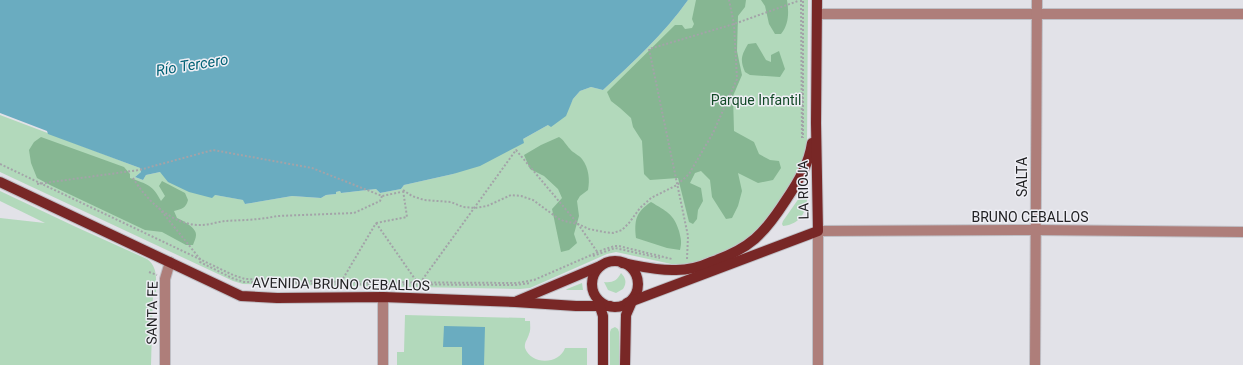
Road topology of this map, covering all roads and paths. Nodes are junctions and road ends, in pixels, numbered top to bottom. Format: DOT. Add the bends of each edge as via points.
graph roads {
  1 [pos="729,0"];
  2 [pos="797,0"];
  3 [pos="817,0"];
  4 [pos="1037,0"];
  5 [pos="802,1"];
  6 [pos="817,14"];
  7 [pos="1037,14"];
  8 [pos="1243,14"];
  9 [pos="734,24"];
  10 [pos="816,123"];
  11 [pos="802,144"];
  12 [pos="0,164"];
  13 [pos="133,178"];
  14 [pos="0,182"];
  15 [pos="37,184"];
  16 [pos="42,184"];
  17 [pos="677,185"];
  18 [pos="401,192"];
  19 [pos="382,196"];
  20 [pos="159,208"];
  21 [pos="475,208"];
  22 [pos="376,223"];
  23 [pos="578,224"];
  24 [pos="1035,230"];
  25 [pos="818,231"];
  26 [pos="1243,232"];
  27 [pos="598,253"];
  28 [pos="200,259"];
  29 [pos="682,260"];
  30 [pos="676,261"];
  31 [pos="170,262"];
  32 [pos="622,263"];
  33 [pos="603,265"];
  34 [pos="340,283"];
  35 [pos="418,284"];
  36 [pos="383,297"];
  37 [pos="631,300"];
  38 [pos="515,302"];
  39 [pos="603,304"];
  40 [pos="165,365"];
  41 [pos="383,365"];
  42 [pos="603,365"];
  43 [pos="625,365"];
  44 [pos="818,365"];
  45 [pos="1035,365"];
  1 -- 9 [label="path"];
  2 -- 9 [label="path"];
  3 -- 6 [label="main road, LA RIOJA"];
  4 -- 7 [label="street, SALTA"];
  5 -- 11 [label="path"];
  6 -- 7 [label="street"];
  6 -- 10 [label="main road, LA RIOJA"];
  7 -- 8 [label="street"];
  7 -- 24 [label="street, SALTA"];
  9 -- 17 [label="path" via="737,79 734,88 703,152 689,174"];
  9 -- 17 [label="path" via="649,49"];
  10 -- 25 [label="main road, LA RIOJA"];
  10 -- 32 [label="main road" via="807,165 769,224 751,243 724,258 687,270"];
  12 -- 16 [label="path"];
  13 -- 20 [label="path" via="146,197"];
  14 -- 31 [label="main road, AVENIDA BRUNO CEBALLOS"];
  15 -- 16 [label="path"];
  16 -- 19 [label="path" via="138,170 213,150 312,168"];
  16 -- 28 [label="path"];
  17 -- 23 [label="path" via="651,198 622,230 613,233 596,231"];
  17 -- 29 [label="path" via="688,236 689,261"];
  18 -- 19 [label="path"];
  19 -- 20 [label="path" via="380,201 354,213 277,216 202,225 183,223"];
  20 -- 28 [label="path"];
  21 -- 22 [label="path" via="451,202 424,200 403,190 407,217"];
  21 -- 23 [label="path" via="487,206 511,195 520,196 533,200 559,219"];
  21 -- 23 [label="path" via="516,150"];
  21 -- 35 [label="path"];
  22 -- 34 [label="path"];
  22 -- 35 [label="path"];
  23 -- 27 [label="path"];
  24 -- 25 [label="street, BRUNO CEBALLOS"];
  24 -- 26 [label="street, BRUNO CEBALLOS"];
  24 -- 45 [label="street, SALTA"];
  25 -- 37 [label="main road"];
  25 -- 44 [label="street, LA RIOJA"];
  27 -- 30 [label="path" via="615,246"];
  27 -- 35 [label="path" via="521,283"];
  28 -- 34 [label="path" via="200,262 244,282"];
  31 -- 36 [label="main road, AVENIDA BRUNO CEBALLOS" via="241,296"];
  31 -- 40 [label="street, SANTA FE" via="165,279"];
  32 -- 33 [label="main road"];
  32 -- 37 [label="main road" via="632,269 637,279 637,291"];
  33 -- 38 [label="main road, AVENIDA BRUNO CEBALLOS"];
  33 -- 39 [label="main road" via="593,278 593,289"];
  34 -- 35 [label="path"];
  36 -- 38 [label="main road, AVENIDA BRUNO CEBALLOS"];
  36 -- 41 [label="street"];
  37 -- 39 [label="main road" via="616,307"];
  37 -- 43 [label="main road" via="626,315"];
  38 -- 39 [label="main road, AVENIDA BRUNO CEBALLOS" via="576,306"];
  39 -- 42 [label="main road"];
}
